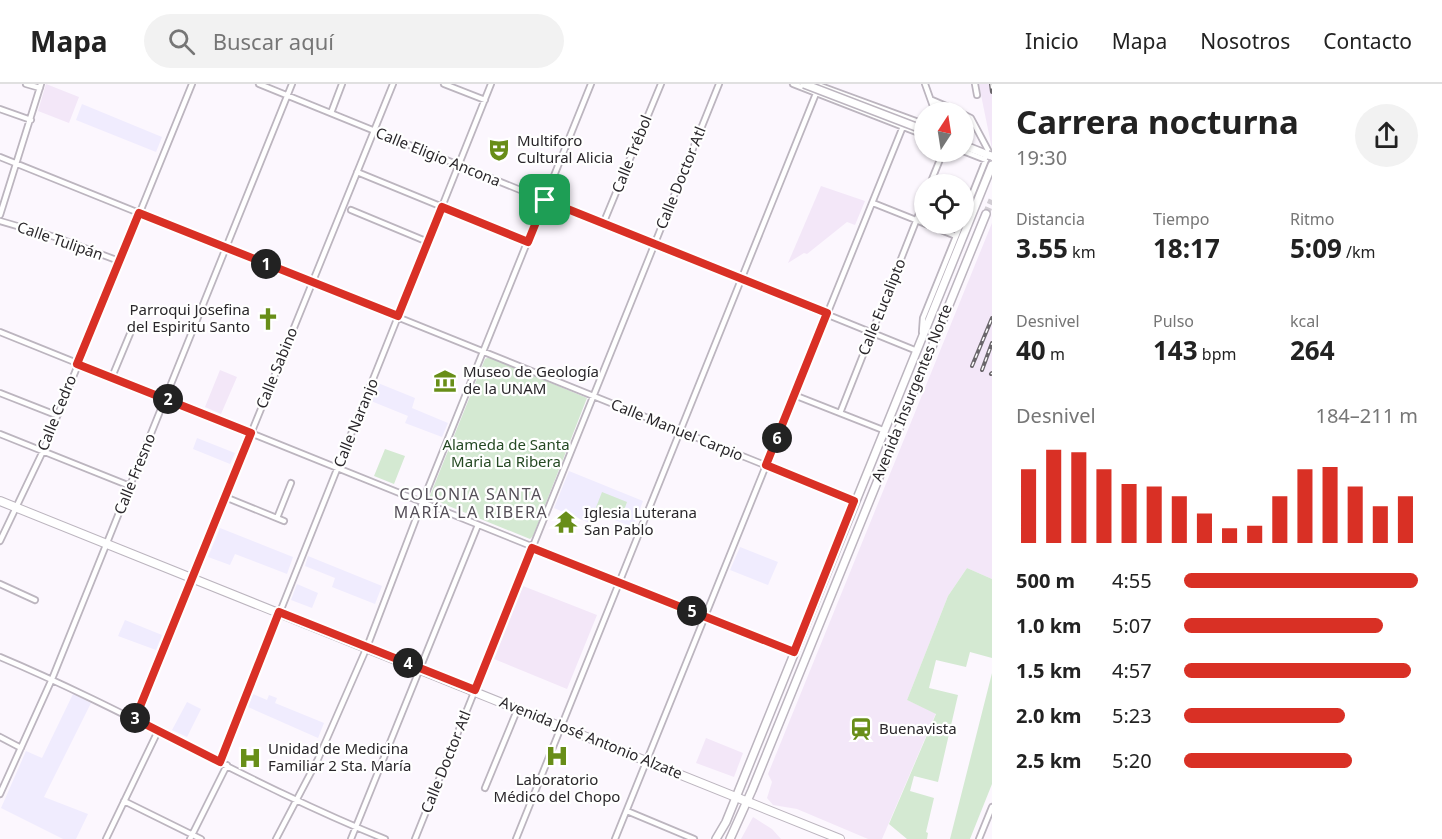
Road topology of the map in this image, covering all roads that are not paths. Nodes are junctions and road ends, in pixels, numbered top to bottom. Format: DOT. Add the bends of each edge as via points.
graph roads {
  1 [pos="26,84"];
  2 [pos="192,84"];
  3 [pos="259,84"];
  4 [pos="292,84"];
  5 [pos="342,84"];
  6 [pos="393,84"];
  7 [pos="444,84"];
  8 [pos="491,84"];
  9 [pos="591,84"];
  10 [pos="661,84"];
  11 [pos="719,84"];
  12 [pos="793,84"];
  13 [pos="804,84"];
  14 [pos="925,84"];
  15 [pos="975,84"];
  16 [pos="817,85"];
  17 [pos="41,86"];
  18 [pos="816,93"];
  19 [pos="287,95"];
  20 [pos="977,95"];
  21 [pos="485,100"];
  22 [pos="932,100"];
  23 [pos="937,102"];
  24 [pos="0,110"];
  25 [pos="331,113"];
  26 [pos="906,119"];
  27 [pos="31,120"];
  28 [pos="913,120"];
  29 [pos="974,124"];
  30 [pos="903,126"];
  31 [pos="914,127"];
  32 [pos="914,129"];
  33 [pos="374,131"];
  34 [pos="974,151"];
  35 [pos="974,155"];
  36 [pos="0,157"];
  37 [pos="990,160"];
  38 [pos="17,164"];
  39 [pos="459,165"];
  40 [pos="357,172"];
  41 [pos="974,194"];
  42 [pos="545,200"];
  43 [pos="873,203"];
  44 [pos="442,207"];
  45 [pos="351,210"];
  46 [pos="139,213"];
  47 [pos="986,214"];
  48 [pos="0,215"];
  49 [pos="914,220"];
  50 [pos="0,221"];
  51 [pos="603,224"];
  52 [pos="914,226"];
  53 [pos="951,234"];
  54 [pos="956,236"];
  55 [pos="428,242"];
  56 [pos="528,242"];
  57 [pos="654,244"];
  58 [pos="226,247"];
  59 [pos="119,261"];
  60 [pos="741,279"];
  61 [pos="312,283"];
  62 [pos="827,313"];
  63 [pos="398,316"];
  64 [pos="132,329"];
  65 [pos="872,331"];
  66 [pos="0,332"];
  67 [pos="921,341"];
  68 [pos="917,351"];
  69 [pos="484,352"];
  70 [pos="77,364"];
  71 [pos="112,377"];
  72 [pos="0,393"];
  73 [pos="794,395"];
  74 [pos="594,397"];
  75 [pos="165,398"];
  76 [pos="840,413"];
  77 [pos="57,415"];
  78 [pos="680,430"];
  79 [pos="883,430"];
  80 [pos="251,433"];
  81 [pos="0,434"];
  82 [pos="42,451"];
  83 [pos="766,465"];
  84 [pos="338,468"];
  85 [pos="291,483"];
  86 [pos="130,486"];
  87 [pos="225,497"];
  88 [pos="0,501"];
  89 [pos="854,501"];
  90 [pos="422,503"];
  91 [pos="15,507"];
  92 [pos="277,518"];
  93 [pos="284,521"];
  94 [pos="478,525"];
  95 [pos="0,541"];
  96 [pos="106,543"];
  97 [pos="532,548"];
  98 [pos="193,578"];
  99 [pos="619,583"];
  100 [pos="0,584"];
  101 [pos="35,600"];
  102 [pos="279,612"];
  103 [pos="705,617"];
  104 [pos="367,647"];
  105 [pos="794,652"];
  106 [pos="0,657"];
  107 [pos="421,668"];
  108 [pos="52,679"];
  109 [pos="475,690"];
  110 [pos="518,707"];
  111 [pos="135,719"];
  112 [pos="562,726"];
  113 [pos="158,731"];
  114 [pos="0,737"];
  115 [pos="21,748"];
  116 [pos="647,761"];
  117 [pos="220,762"];
  118 [pos="227,765"];
  119 [pos="485,788"];
  120 [pos="0,794"];
  121 [pos="736,796"];
  122 [pos="297,800"];
  123 [pos="124,801"];
  124 [pos="748,801"];
  125 [pos="992,807"];
  126 [pos="627,811"];
  127 [pos="986,822"];
  128 [pos="992,824"];
  129 [pos="356,827"];
  130 [pos="191,837"];
  131 [pos="106,839"];
  132 [pos="201,839"];
  133 [pos="276,839"];
  134 [pos="351,839"];
  135 [pos="385,839"];
  136 [pos="415,839"];
  137 [pos="516,839"];
  138 [pos="615,839"];
  139 [pos="694,839"];
  140 [pos="716,839"];
  141 [pos="730,839"];
  142 [pos="840,839"];
  143 [pos="979,839"];
  1 -- 17 [label="street"];
  2 -- 46 [label="street, Calle Cedro"];
  3 -- 19 [label="street, Calle Eligio Ancona"];
  4 -- 19 [label="street, Calle Fresno"];
  5 -- 25 [label="street"];
  6 -- 33 [label="street, Calle Sabino"];
  7 -- 21 [label="street"];
  8 -- 21 [label="street, Calle Naranjo"];
  9 -- 42 [label="street"];
  10 -- 51 [label="street, Calle Trébol"];
  11 -- 57 [label="street, Calle Doctor Atl"];
  12 -- 18 [label="street"];
  13 -- 31 [label="main road, bridge"];
  14 -- 22 [label="street"];
  15 -- 20 [label="street"];
  16 -- 18 [label="street"];
  16 -- 26 [label="street"];
  17 -- 27 [label="street"];
  18 -- 30 [label="street"];
  18 -- 60 [label="street"];
  19 -- 25 [label="street, Calle Eligio Ancona"];
  19 -- 58 [label="street, Calle Fresno"];
  21 -- 39 [label="street, Calle Naranjo"];
  22 -- 23 [label="street"];
  24 -- 27 [label="street"];
  25 -- 33 [label="street, Calle Eligio Ancona"];
  26 -- 28 [label="street"];
  26 -- 30 [label="street"];
  27 -- 38 [label="street"];
  29 -- 37 [label="street"];
  30 -- 32 [label="street"];
  30 -- 43 [label="street"];
  33 -- 39 [label="street, Calle Eligio Ancona"];
  33 -- 40 [label="street, Calle Sabino"];
  34 -- 37 [label="main road"];
  35 -- 37 [label="street"];
  36 -- 38 [label="street, Calle Manuel Carpio"];
  37 -- 41 [label="street"];
  37 -- 67 [label="main road, Avenida Insurgentes Norte"];
  38 -- 46 [label="street, Calle Manuel Carpio"];
  38 -- 48 [label="street"];
  39 -- 42 [label="street, Calle Eligio Ancona"];
  39 -- 44 [label="street, Calle Naranjo"];
  40 -- 44 [label="street"];
  40 -- 61 [label="street, Calle Sabino"];
  42 -- 51 [label="street, Calle Eligio Ancona"];
  42 -- 56 [label="street"];
  43 -- 49 [label="street"];
  43 -- 62 [label="street"];
  44 -- 55 [label="street, Calle Naranjo"];
  44 -- 56 [label="street"];
  45 -- 55 [label="street"];
  46 -- 58 [label="street, Calle Manuel Carpio"];
  46 -- 59 [label="street, Calle Cedro"];
  47 -- 124 [label="main road, Avenida Insurgentes Norte"];
  50 -- 59 [label="street, Calle Tulipán"];
  51 -- 57 [label="street, Calle Eligio Ancona"];
  52 -- 65 [label="street, Calle Eucalipto"];
  53 -- 54 [label="street"];
  54 -- 67 [label="street, Avenida Insurgentes Norte" via="923,318"];
  55 -- 63 [label="street, Calle Naranjo"];
  56 -- 69 [label="street"];
  57 -- 60 [label="street, Calle Eligio Ancona"];
  57 -- 74 [label="street, Calle Doctor Atl"];
  58 -- 61 [label="street, Calle Manuel Carpio"];
  58 -- 75 [label="street, Calle Fresno"];
  59 -- 70 [label="street, Calle Cedro"];
  60 -- 62 [label="street, Calle Eligio Ancona"];
  60 -- 78 [label="street"];
  61 -- 63 [label="street, Calle Manuel Carpio"];
  61 -- 80 [label="street, Calle Sabino"];
  62 -- 65 [label="street, Calle Eligio Ancona"];
  62 -- 73 [label="street"];
  63 -- 69 [label="street, Calle Manuel Carpio"];
  63 -- 84 [label="street, Calle Naranjo"];
  64 -- 71 [label="street"];
  65 -- 68 [label="street, Calle Eligio Ancona"];
  65 -- 76 [label="street, Calle Eucalipto"];
  66 -- 70 [label="street"];
  67 -- 68 [label="main road, Avenida Insurgentes Norte"];
  68 -- 79 [label="main road, Avenida Insurgentes Norte"];
  69 -- 74 [label="street, Calle Manuel Carpio"];
  69 -- 90 [label="street"];
  70 -- 71 [label="street"];
  70 -- 77 [label="street, Calle Cedro"];
  71 -- 75 [label="street"];
  72 -- 77 [label="street"];
  73 -- 76 [label="street"];
  73 -- 83 [label="street"];
  74 -- 78 [label="street, Calle Manuel Carpio"];
  74 -- 97 [label="street, Calle Doctor Atl"];
  75 -- 80 [label="street"];
  75 -- 86 [label="street, Calle Fresno"];
  76 -- 79 [label="street"];
  77 -- 82 [label="street, Calle Cedro"];
  78 -- 83 [label="street, Calle Manuel Carpio"];
  78 -- 99 [label="street"];
  79 -- 89 [label="main road, Avenida Insurgentes Norte"];
  80 -- 84 [label="street"];
  80 -- 87 [label="street, Calle Sabino"];
  81 -- 82 [label="street"];
  82 -- 86 [label="street"];
  82 -- 91 [label="street, Calle Cedro"];
  83 -- 89 [label="street, Calle Manuel Carpio"];
  83 -- 103 [label="street"];
  84 -- 90 [label="street"];
  84 -- 102 [label="street, Calle Naranjo"];
  85 -- 92 [label="street"];
  86 -- 96 [label="street, Calle Fresno"];
  87 -- 92 [label="street"];
  87 -- 98 [label="street, Calle Sabino"];
  88 -- 91 [label="main road, Avenida José Antonio Alzate"];
  89 -- 105 [label="main road, Avenida Insurgentes Norte"];
  90 -- 94 [label="street"];
  90 -- 104 [label="street"];
  91 -- 95 [label="street, Calle Cedro"];
  91 -- 96 [label="main road, Avenida José Antonio Alzate"];
  92 -- 93 [label="street"];
  94 -- 97 [label="street"];
  94 -- 107 [label="street"];
  96 -- 98 [label="main road, Avenida José Antonio Alzate"];
  96 -- 108 [label="street, Calle Fresno"];
  97 -- 99 [label="street"];
  97 -- 109 [label="street, Calle Doctor Atl"];
  98 -- 102 [label="main road, Avenida José Antonio Alzate"];
  98 -- 111 [label="street, Calle Sabino"];
  99 -- 103 [label="street"];
  99 -- 112 [label="street"];
  100 -- 101 [label="street"];
  102 -- 104 [label="main road, Avenida José Antonio Alzate"];
  102 -- 117 [label="street, Calle Naranjo"];
  103 -- 105 [label="street"];
  103 -- 116 [label="street"];
  104 -- 107 [label="main road, Avenida José Antonio Alzate"];
  104 -- 122 [label="street"];
  105 -- 121 [label="main road, Avenida Insurgentes Norte"];
  106 -- 108 [label="street"];
  107 -- 109 [label="main road, Avenida José Antonio Alzate"];
  107 -- 129 [label="street"];
  108 -- 111 [label="street"];
  108 -- 115 [label="street, Calle Fresno"];
  109 -- 110 [label="main road, Avenida José Antonio Alzate"];
  109 -- 136 [label="street, Calle Doctor Atl"];
  110 -- 112 [label="main road, Avenida José Antonio Alzate"];
  110 -- 119 [label="street"];
  111 -- 113 [label="street"];
  112 -- 116 [label="main road, Avenida José Antonio Alzate"];
  112 -- 137 [label="street"];
  113 -- 117 [label="street"];
  113 -- 123 [label="street"];
  114 -- 115 [label="street"];
  115 -- 120 [label="street, Calle Fresno"];
  116 -- 121 [label="main road, Avenida José Antonio Alzate"];
  116 -- 126 [label="street"];
  117 -- 118 [label="street"];
  118 -- 122 [label="street"];
  118 -- 130 [label="street"];
  121 -- 124 [label="main road, Avenida José Antonio Alzate"];
  121 -- 140 [label="main road, Avenida Insurgentes Norte"];
  122 -- 129 [label="street"];
  122 -- 133 [label="street"];
  123 -- 130 [label="street"];
  123 -- 131 [label="street"];
  124 -- 141 [label="main road, Avenida Insurgentes Norte"];
  124 -- 142 [label="main road, Avenida José Antonio Alzate"];
  125 -- 127 [label="street"];
  126 -- 138 [label="street"];
  126 -- 139 [label="street"];
  127 -- 128 [label="street"];
  127 -- 143 [label="street"];
  129 -- 134 [label="street"];
  129 -- 135 [label="street"];
  130 -- 132 [label="street"];
}
